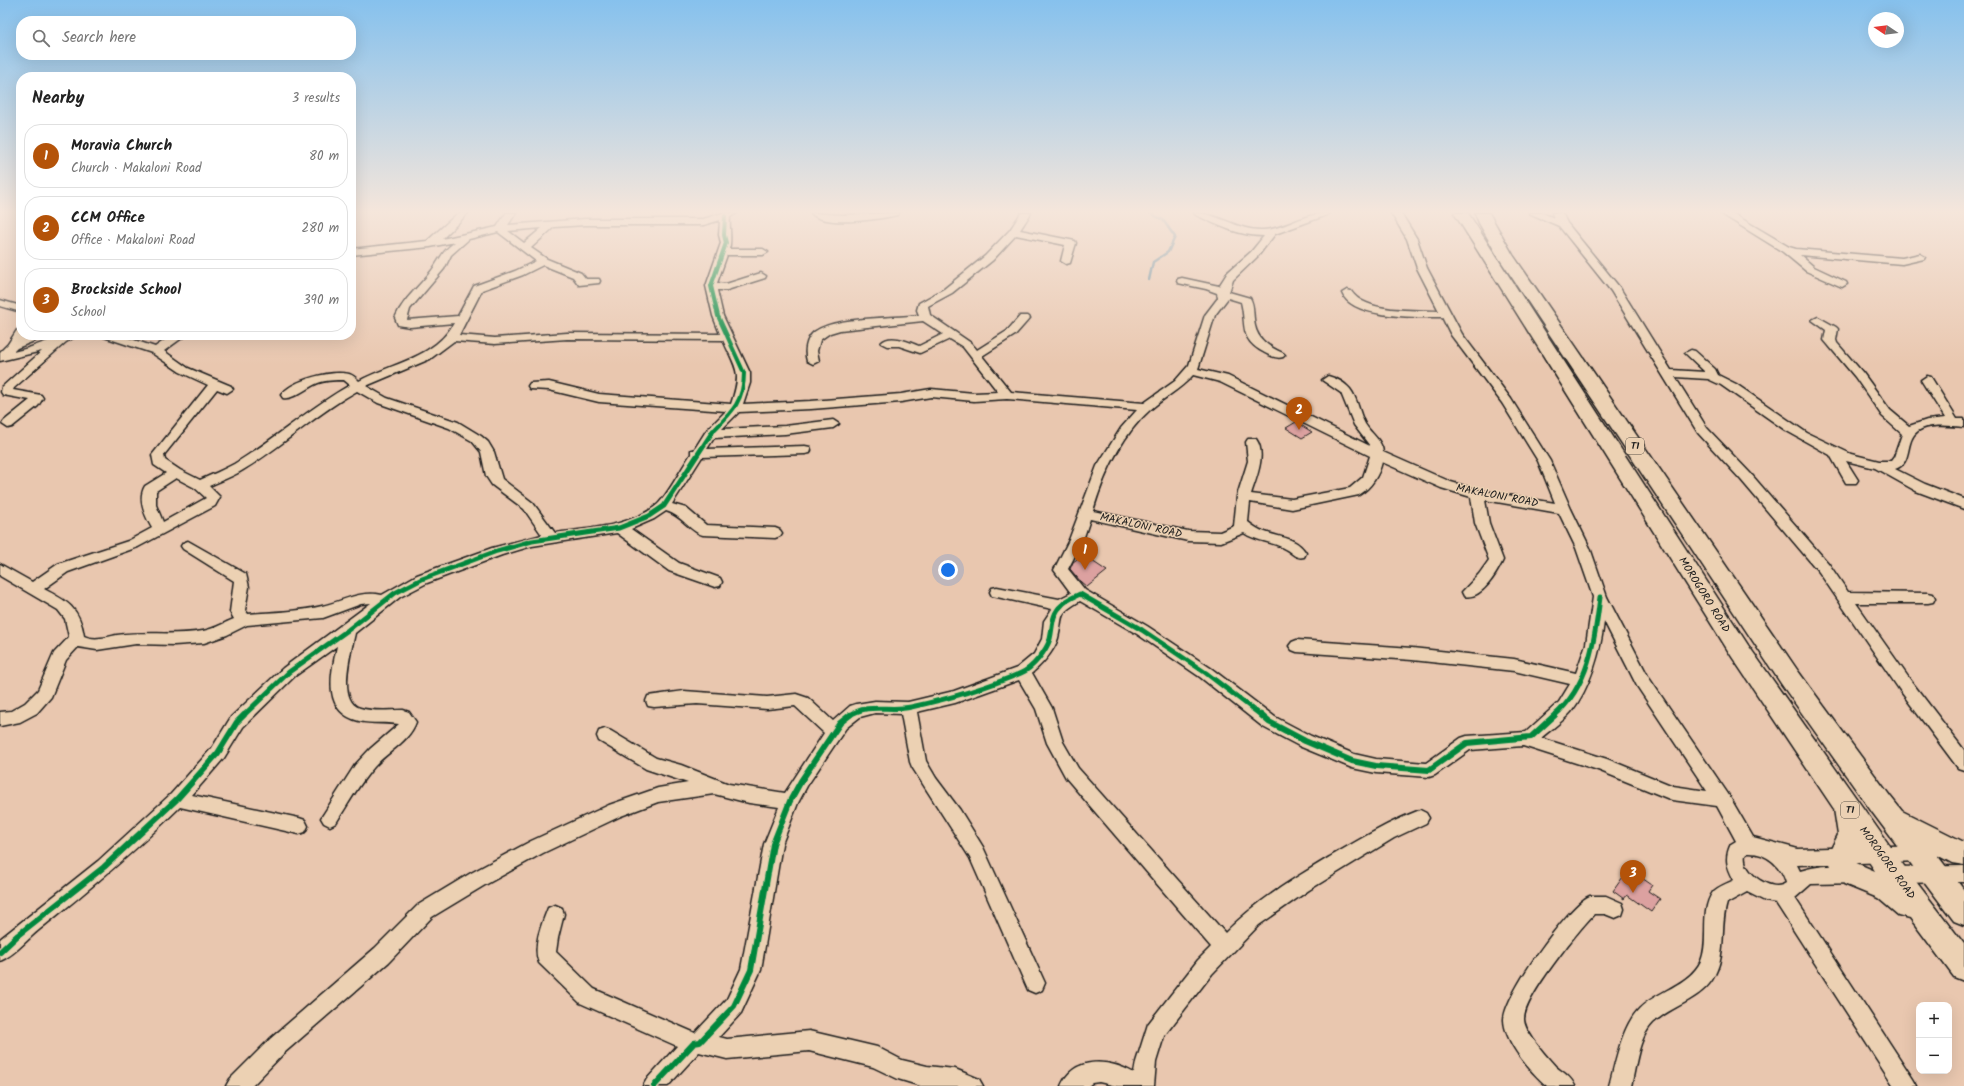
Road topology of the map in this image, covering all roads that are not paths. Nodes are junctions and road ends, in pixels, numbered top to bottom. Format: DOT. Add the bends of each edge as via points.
graph roads {
  1 [pos="442,264"];
  2 [pos="538,264"];
  3 [pos="550,264"];
  4 [pos="718,264"];
  5 [pos="982,264"];
  6 [pos="1244,264"];
  7 [pos="1421,264"];
  8 [pos="1493,264"];
  9 [pos="1512,264"];
  10 [pos="1596,264"];
  11 [pos="1803,264"];
  12 [pos="761,276"];
  13 [pos="595,281"];
  14 [pos="1182,281"];
  15 [pos="1842,284"];
  16 [pos="711,286"];
  17 [pos="1222,291"];
  18 [pos="1348,293"];
  19 [pos="0,303"];
  20 [pos="16,308"];
  21 [pos="1446,314"];
  22 [pos="925,317"];
  23 [pos="1024,318"];
  24 [pos="462,319"];
  25 [pos="1818,320"];
  26 [pos="951,334"];
  27 [pos="452,337"];
  28 [pos="728,337"];
  29 [pos="16,340"];
  30 [pos="27,340"];
  31 [pos="122,340"];
  32 [pos="172,340"];
  33 [pos="61,341"];
  34 [pos="887,342"];
  35 [pos="12,346"];
  36 [pos="156,351"];
  37 [pos="1691,353"];
  38 [pos="1279,355"];
  39 [pos="975,356"];
  40 [pos="0,358"];
  41 [pos="813,361"];
  42 [pos="1191,371"];
  43 [pos="1668,373"];
  44 [pos="1713,378"];
  45 [pos="1328,380"];
  46 [pos="1927,380"];
  47 [pos="214,384"];
  48 [pos="534,386"];
  49 [pos="358,387"];
  50 [pos="226,389"];
  51 [pos="1007,395"];
  52 [pos="287,396"];
  53 [pos="1146,407"];
  54 [pos="736,408"];
  55 [pos="1958,423"];
  56 [pos="8,424"];
  57 [pos="832,424"];
  58 [pos="1909,433"];
  59 [pos="710,434"];
  60 [pos="1252,442"];
  61 [pos="805,450"];
  62 [pos="1835,452"];
  63 [pos="696,453"];
  64 [pos="1376,454"];
  65 [pos="1878,464"];
  66 [pos="175,473"];
  67 [pos="1851,480"];
  68 [pos="200,485"];
  69 [pos="1477,494"];
  70 [pos="1244,496"];
  71 [pos="1964,504"];
  72 [pos="664,506"];
  73 [pos="1564,509"];
  74 [pos="1086,514"];
  75 [pos="1242,524"];
  76 [pos="619,528"];
  77 [pos="160,530"];
  78 [pos="775,533"];
  79 [pos="552,539"];
  80 [pos="188,546"];
  81 [pos="1299,553"];
  82 [pos="0,569"];
  83 [pos="715,582"];
  84 [pos="33,589"];
  85 [pos="997,592"];
  86 [pos="1469,592"];
  87 [pos="1080,594"];
  88 [pos="1600,597"];
  89 [pos="1844,597"];
  90 [pos="1928,598"];
  91 [pos="384,601"];
  92 [pos="1061,605"];
  93 [pos="245,620"];
  94 [pos="348,630"];
  95 [pos="77,639"];
  96 [pos="1297,646"];
  97 [pos="1023,672"];
  98 [pos="1581,680"];
  99 [pos="654,701"];
  100 [pos="908,708"];
  101 [pos="0,719"];
  102 [pos="834,732"];
  103 [pos="605,736"];
  104 [pos="1524,739"];
  105 [pos="1964,763"];
  106 [pos="716,786"];
  107 [pos="177,799"];
  108 [pos="1722,799"];
  109 [pos="790,801"];
  110 [pos="1881,804"];
  111 [pos="1847,806"];
  112 [pos="330,818"];
  113 [pos="1420,818"];
  114 [pos="298,826"];
  115 [pos="1748,845"];
  116 [pos="1773,851"];
  117 [pos="1919,853"];
  118 [pos="1880,854"];
  119 [pos="1963,861"];
  120 [pos="1848,866"];
  121 [pos="1894,875"];
  122 [pos="1936,875"];
  123 [pos="1748,882"];
  124 [pos="1789,889"];
  125 [pos="1615,909"];
  126 [pos="1964,912"];
  127 [pos="555,914"];
  128 [pos="1934,927"];
  129 [pos="1224,947"];
  130 [pos="0,952"];
  131 [pos="1964,967"];
  132 [pos="1035,983"];
  133 [pos="697,1043"];
  134 [pos="237,1086"];
  135 [pos="654,1086"];
  136 [pos="972,1086"];
  137 [pos="1072,1086"];
  138 [pos="1135,1086"];
  139 [pos="1143,1086"];
  140 [pos="1564,1086"];
  141 [pos="1620,1086"];
  142 [pos="1906,1086"];
  1 -- 24 [label="street" via="405,308 402,323"];
  2 -- 24 [label="street" via="478,288"];
  3 -- 13 [label="street" via="577,275 584,283"];
  4 -- 16 [label="street"];
  5 -- 22 [label="street" via="948,291 923,305"];
  6 -- 17 [label="street, MAKALONI ROAD" via="1230,275"];
  7 -- 21 [label="street"];
  8 -- 111 [label="highway, MOROGORO ROAD / T1" via="1740,651"];
  9 -- 110 [label="highway, T1" via="1790,678"];
  10 -- 43 [label="street" via="1616,290"];
  11 -- 15 [label="street"];
  12 -- 16 [label="street" via="727,287"];
  14 -- 17 [label="street"];
  16 -- 28 [label="street" via="718,316"];
  17 -- 38 [label="street" via="1246,300 1253,335 1262,348"];
  17 -- 42 [label="street, MAKALONI ROAD" via="1222,298 1210,315 1195,366"];
  18 -- 21 [label="street" via="1349,298 1355,302 1381,311"];
  19 -- 20 [label="street"];
  21 -- 73 [label="street" via="1457,335 1507,402 1544,461"];
  22 -- 26 [label="street"];
  22 -- 41 [label="street" via="839,327 819,334 814,339"];
  23 -- 39 [label="street" via="1011,333"];
  24 -- 27 [label="street"];
  25 -- 58 [label="street" via="1832,329 1832,344 1859,375 1878,404"];
  26 -- 34 [label="street" via="920,350 900,342"];
  26 -- 39 [label="street" via="967,345"];
  27 -- 28 [label="street" via="471,342 490,342 577,336"];
  27 -- 49 [label="street" via="426,358 371,379"];
  28 -- 54 [label="street" via="744,373 743,390"];
  29 -- 35 [label="street"];
  30 -- 35 [label="street"];
  31 -- 36 [label="street"];
  32 -- 36 [label="street"];
  33 -- 40 [label="street"];
  33 -- 56 [label="street" via="8,387 7,392 37,398"];
  35 -- 40 [label="street"];
  36 -- 47 [label="street" via="184,370"];
  37 -- 44 [label="street" via="1711,371"];
  39 -- 51 [label="street"];
  42 -- 53 [label="street, MAKALONI ROAD" via="1179,384"];
  42 -- 64 [label="street, MAKALONI ROAD" via="1224,379"];
  43 -- 44 [label="street"];
  43 -- 89 [label="street" via="1702,430 1784,520 1824,568"];
  44 -- 62 [label="street" via="1791,430"];
  45 -- 64 [label="street" via="1341,386 1350,397 1356,418 1376,445"];
  46 -- 55 [label="street"];
  47 -- 50 [label="street"];
  47 -- 66 [label="street" via="158,455 159,462"];
  48 -- 54 [label="street" via="549,386 577,394 626,401"];
  49 -- 52 [label="street" via="346,376 334,375 304,385"];
  49 -- 68 [label="street" via="336,398 236,468"];
  49 -- 79 [label="street" via="378,398 465,431 483,443 489,455 494,477 501,487 524,502 538,517"];
  51 -- 53 [label="street"];
  51 -- 54 [label="street" via="931,393 811,405"];
  53 -- 74 [label="street, MAKALONI ROAD" via="1125,431 1103,466"];
  54 -- 59 [label="street"];
  55 -- 58 [label="street" via="1929,423"];
  57 -- 59 [label="street" via="784,430"];
  58 -- 65 [label="street" via="1898,463 1893,466"];
  59 -- 63 [label="street"];
  60 -- 70 [label="street" via="1254,461"];
  61 -- 63 [label="street"];
  62 -- 65 [label="street"];
  62 -- 67 [label="street"];
  63 -- 72 [label="street"];
  64 -- 69 [label="street, MAKALONI ROAD" via="1446,485"];
  64 -- 70 [label="street" via="1370,478 1360,491 1292,504"];
  65 -- 71 [label="street" via="1928,491"];
  66 -- 68 [label="street"];
  66 -- 77 [label="street" via="150,489 148,495 155,522"];
  68 -- 77 [label="street" via="213,497 212,500"];
  69 -- 73 [label="street, MAKALONI ROAD"];
  69 -- 86 [label="street" via="1482,523 1496,560 1477,586"];
  70 -- 75 [label="street"];
  72 -- 76 [label="street" via="649,516"];
  72 -- 78 [label="street" via="681,511 703,530"];
  73 -- 88 [label="street" via="1583,548"];
  74 -- 75 [label="street, MAKALONI ROAD" via="1188,536 1221,537 1241,529"];
  74 -- 87 [label="street" via="1061,570"];
  75 -- 81 [label="street" via="1257,534 1294,546"];
  76 -- 79 [label="street"];
  76 -- 83 [label="street" via="674,567"];
  77 -- 84 [label="street" via="133,544 63,568"];
  79 -- 91 [label="street" via="525,543 460,564 422,579"];
  80 -- 93 [label="street" via="241,578 243,586 237,612"];
  82 -- 84 [label="street"];
  84 -- 95 [label="street" via="57,601 72,616"];
  85 -- 92 [label="street"];
  87 -- 92 [label="street"];
  87 -- 104 [label="street" via="1142,630 1206,673 1269,722 1352,761 1376,766 1430,770 1467,743"];
  88 -- 98 [label="street" via="1594,644"];
  88 -- 108 [label="street" via="1654,701"];
  89 -- 90 [label="street"];
  89 -- 105 [label="street" via="1905,685"];
  91 -- 93 [label="street" via="360,599 323,612"];
  91 -- 94 [label="street"];
  92 -- 97 [label="street" via="1052,621 1050,639 1039,658"];
  93 -- 95 [label="street" via="204,637 136,638 97,644 84,643"];
  94 -- 107 [label="street" via="289,672 237,722 218,753"];
  94 -- 112 [label="street" via="339,680 340,698 349,710 362,715 403,718 408,722 398,735 361,768"];
  95 -- 101 [label="street" via="59,658 45,693 36,703 14,716"];
  96 -- 98 [label="street" via="1412,654 1514,665"];
  97 -- 100 [label="street" via="955,697"];
  97 -- 129 [label="street" via="1044,708 1055,743 1072,774"];
  98 -- 104 [label="street" via="1565,707 1536,734"];
  99 -- 102 [label="street" via="706,696 753,703 801,701"];
  100 -- 102 [label="street" via="875,707 856,711 840,722"];
  100 -- 132 [label="street" via="918,762 977,853"];
  102 -- 109 [label="street"];
  103 -- 106 [label="street" via="652,764"];
  104 -- 108 [label="street" via="1601,764 1672,793"];
  106 -- 109 [label="street" via="749,796"];
  106 -- 134 [label="street" via="658,795 616,810 537,847 426,911 382,955 277,1046"];
  107 -- 114 [label="street"];
  107 -- 130 [label="street" via="104,867"];
  108 -- 115 [label="street"];
  109 -- 133 [label="street" via="773,844 751,970 734,1006"];
  110 -- 117 [label="highway, T1"];
  110 -- 119 [label="highway" via="1904,825"];
  111 -- 118 [label="highway, MOROGORO ROAD / T1"];
  111 -- 120 [label="highway" via="1852,836"];
  113 -- 129 [label="street" via="1388,832 1275,901 1252,919"];
  115 -- 116 [label="street"];
  115 -- 123 [label="street" via="1737,850 1734,862"];
  116 -- 120 [label="street"];
  116 -- 124 [label="street" via="1792,870"];
  117 -- 118 [label="street"];
  117 -- 119 [label="street"];
  117 -- 122 [label="highway, T1"];
  118 -- 120 [label="street"];
  118 -- 121 [label="highway, MOROGORO ROAD / T1"];
  119 -- 122 [label="street"];
  120 -- 121 [label="street"];
  120 -- 124 [label="street" via="1810,876"];
  120 -- 128 [label="highway" via="1888,890"];
  121 -- 122 [label="street"];
  121 -- 128 [label="highway, MOROGORO ROAD / T1"];
  122 -- 126 [label="highway, T1"];
  123 -- 124 [label="street" via="1765,892"];
  123 -- 141 [label="street" via="1720,897 1716,909 1711,960 1704,974 1685,991 1646,1017 1636,1034"];
  124 -- 142 [label="street"];
  125 -- 140 [label="street" via="1606,905 1590,905 1578,916 1531,981 1517,1007 1514,1018 1516,1027 1533,1057 1549,1075"];
  127 -- 133 [label="street" via="546,956 587,996"];
  128 -- 131 [label="highway, MOROGORO ROAD / T1"];
  129 -- 139 [label="street" via="1185,990 1155,1031 1146,1062"];
  133 -- 135 [label="street"];
  133 -- 136 [label="street" via="727,1049 810,1041 877,1057 898,1069 927,1077 955,1080"];
  137 -- 138 [label="street" via="1085,1075 1104,1072 1118,1076"];
}
